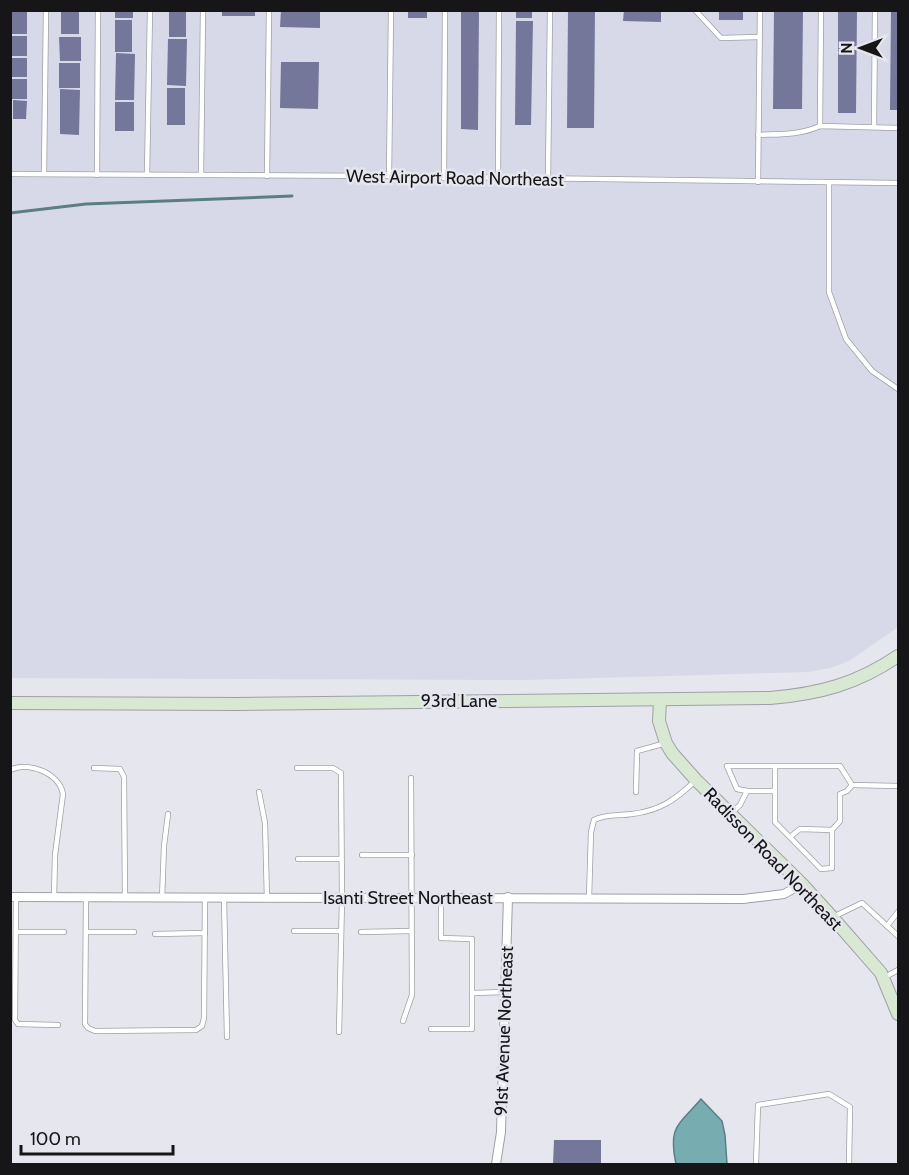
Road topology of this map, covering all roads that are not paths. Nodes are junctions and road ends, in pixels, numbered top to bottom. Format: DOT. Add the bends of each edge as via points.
graph roads {
  1 [pos="46,10"];
  2 [pos="99,10"];
  3 [pos="150,10"];
  4 [pos="203,10"];
  5 [pos="269,10"];
  6 [pos="391,10"];
  7 [pos="445,10"];
  8 [pos="499,10"];
  9 [pos="550,10"];
  10 [pos="695,10"];
  11 [pos="760,10"];
  12 [pos="821,10"];
  13 [pos="875,10"];
  14 [pos="759,37"];
  15 [pos="820,126"];
  16 [pos="874,127"];
  17 [pos="898,128"];
  18 [pos="758,135"];
  19 [pos="10,174"];
  20 [pos="44,174"];
  21 [pos="97,174"];
  22 [pos="147,175"];
  23 [pos="201,175"];
  24 [pos="267,176"];
  25 [pos="389,176"];
  26 [pos="444,177"];
  27 [pos="498,178"];
  28 [pos="548,179"];
  29 [pos="758,182"];
  30 [pos="829,183"];
  31 [pos="898,183"];
  32 [pos="898,389"];
  33 [pos="898,656"];
  34 [pos="660,700"];
  35 [pos="10,703"];
  36 [pos="666,743"];
  37 [pos="775,766"];
  38 [pos="94,768"];
  39 [pos="297,768"];
  40 [pos="10,770"];
  41 [pos="411,778"];
  42 [pos="696,780"];
  43 [pos="852,785"];
  44 [pos="898,786"];
  45 [pos="747,791"];
  46 [pos="775,791"];
  47 [pos="259,792"];
  48 [pos="636,792"];
  49 [pos="168,814"];
  50 [pos="730,814"];
  51 [pos="832,830"];
  52 [pos="790,837"];
  53 [pos="362,855"];
  54 [pos="412,855"];
  55 [pos="298,859"];
  56 [pos="341,859"];
  57 [pos="802,885"];
  58 [pos="13,897"];
  59 [pos="508,897"];
  60 [pos="54,898"];
  61 [pos="86,898"];
  62 [pos="125,898"];
  63 [pos="162,898"];
  64 [pos="342,898"];
  65 [pos="411,898"];
  66 [pos="441,898"];
  67 [pos="590,898"];
  68 [pos="205,899"];
  69 [pos="224,899"];
  70 [pos="267,899"];
  71 [pos="898,912"];
  72 [pos="833,918"];
  73 [pos="887,926"];
  74 [pos="411,931"];
  75 [pos="16,932"];
  76 [pos="64,932"];
  77 [pos="86,932"];
  78 [pos="134,932"];
  79 [pos="294,932"];
  80 [pos="341,932"];
  81 [pos="361,932"];
  82 [pos="205,933"];
  83 [pos="155,934"];
  84 [pos="898,936"];
  85 [pos="898,970"];
  86 [pos="883,979"];
  87 [pos="506,992"];
  88 [pos="472,993"];
  89 [pos="898,1014"];
  90 [pos="403,1021"];
  91 [pos="58,1025"];
  92 [pos="431,1029"];
  93 [pos="339,1032"];
  94 [pos="227,1037"];
  95 [pos="496,1164"];
  96 [pos="756,1164"];
  97 [pos="849,1164"];
  1 -- 20 [label="lane"];
  2 -- 21 [label="lane"];
  3 -- 22 [label="lane"];
  4 -- 23 [label="lane"];
  5 -- 24 [label="lane"];
  6 -- 25 [label="lane"];
  7 -- 26 [label="lane"];
  8 -- 27 [label="lane"];
  9 -- 28 [label="lane"];
  10 -- 14 [label="lane" via="721,38"];
  11 -- 14 [label="lane"];
  12 -- 15 [label="lane"];
  13 -- 16 [label="lane"];
  14 -- 18 [label="lane"];
  15 -- 16 [label="lane"];
  15 -- 18 [label="lane" via="798,133"];
  16 -- 17 [label="lane"];
  18 -- 29 [label="lane"];
  19 -- 20 [label="lane, West Airport Road Northeast"];
  20 -- 21 [label="lane, West Airport Road Northeast"];
  21 -- 22 [label="lane, West Airport Road Northeast"];
  22 -- 23 [label="lane, West Airport Road Northeast"];
  23 -- 24 [label="lane, West Airport Road Northeast"];
  24 -- 25 [label="lane, West Airport Road Northeast"];
  25 -- 26 [label="lane, West Airport Road Northeast"];
  26 -- 27 [label="lane, West Airport Road Northeast"];
  27 -- 28 [label="lane, West Airport Road Northeast"];
  28 -- 29 [label="lane, West Airport Road Northeast"];
  29 -- 30 [label="lane, West Airport Road Northeast"];
  30 -- 31 [label="lane, West Airport Road Northeast"];
  30 -- 32 [label="lane" via="829,292 846,339 872,371"];
  33 -- 34 [label="street, 93rd Lane" via="853,682 814,693"];
  34 -- 35 [label="street, 93rd Lane"];
  34 -- 36 [label="street, Radisson Road Northeast" via="659,721"];
  36 -- 42 [label="street, Radisson Road Northeast"];
  36 -- 48 [label="lane" via="637,751"];
  37 -- 43 [label="lane" via="840,766"];
  37 -- 45 [label="lane" via="727,766 737,789"];
  37 -- 46 [label="lane"];
  38 -- 62 [label="lane" via="120,769 124,777"];
  39 -- 56 [label="lane" via="333,768 341,773"];
  40 -- 60 [label="lane" via="16,767 41,771 61,786"];
  41 -- 54 [label="lane"];
  42 -- 50 [label="street, Radisson Road Northeast"];
  42 -- 67 [label="lane" via="662,807 594,820"];
  43 -- 44 [label="lane"];
  43 -- 51 [label="lane" via="840,794 840,820"];
  45 -- 46 [label="lane"];
  45 -- 50 [label="lane"];
  46 -- 52 [label="lane" via="775,822"];
  47 -- 70 [label="lane" via="266,823"];
  49 -- 63 [label="lane"];
  50 -- 57 [label="street, Radisson Road Northeast"];
  51 -- 52 [label="lane" via="800,829"];
  51 -- 52 [label="lane" via="832,868 821,869"];
  53 -- 54 [label="lane"];
  54 -- 65 [label="lane"];
  55 -- 56 [label="lane"];
  56 -- 64 [label="lane"];
  57 -- 67 [label="street, Isanti Street Northeast" via="784,894 743,899"];
  57 -- 72 [label="street, Radisson Road Northeast"];
  58 -- 60 [label="street, Isanti Street Northeast"];
  58 -- 75 [label="lane"];
  59 -- 66 [label="street, Isanti Street Northeast"];
  59 -- 67 [label="street, Isanti Street Northeast"];
  59 -- 87 [label="street, 91st Avenue Northeast"];
  60 -- 61 [label="street, Isanti Street Northeast"];
  61 -- 62 [label="street, Isanti Street Northeast"];
  61 -- 77 [label="lane"];
  62 -- 63 [label="street, Isanti Street Northeast"];
  63 -- 68 [label="street, Isanti Street Northeast"];
  64 -- 65 [label="street, Isanti Street Northeast"];
  64 -- 70 [label="street, Isanti Street Northeast"];
  64 -- 80 [label="lane"];
  65 -- 66 [label="street, Isanti Street Northeast"];
  65 -- 74 [label="lane"];
  66 -- 88 [label="lane" via="441,938 471,939"];
  68 -- 69 [label="street, Isanti Street Northeast"];
  68 -- 82 [label="lane"];
  69 -- 70 [label="street, Isanti Street Northeast"];
  69 -- 94 [label="lane"];
  71 -- 73 [label="lane"];
  72 -- 73 [label="lane" via="862,903"];
  72 -- 86 [label="street, Radisson Road Northeast"];
  73 -- 84 [label="lane"];
  74 -- 81 [label="lane"];
  74 -- 90 [label="lane" via="412,995"];
  75 -- 76 [label="lane"];
  75 -- 91 [label="lane" via="15,1020 18,1024"];
  77 -- 78 [label="lane"];
  77 -- 82 [label="lane" via="85,1024 95,1031 196,1030 202,1026"];
  79 -- 80 [label="lane"];
  80 -- 93 [label="lane"];
  82 -- 83 [label="lane"];
  85 -- 86 [label="lane"];
  86 -- 89 [label="street, Radisson Road Northeast"];
  87 -- 88 [label="lane"];
  87 -- 95 [label="street, 91st Avenue Northeast" via="501,1132"];
  88 -- 92 [label="lane" via="472,1029"];
  96 -- 97 [label="lane" via="758,1105 829,1094 850,1107"];
}
